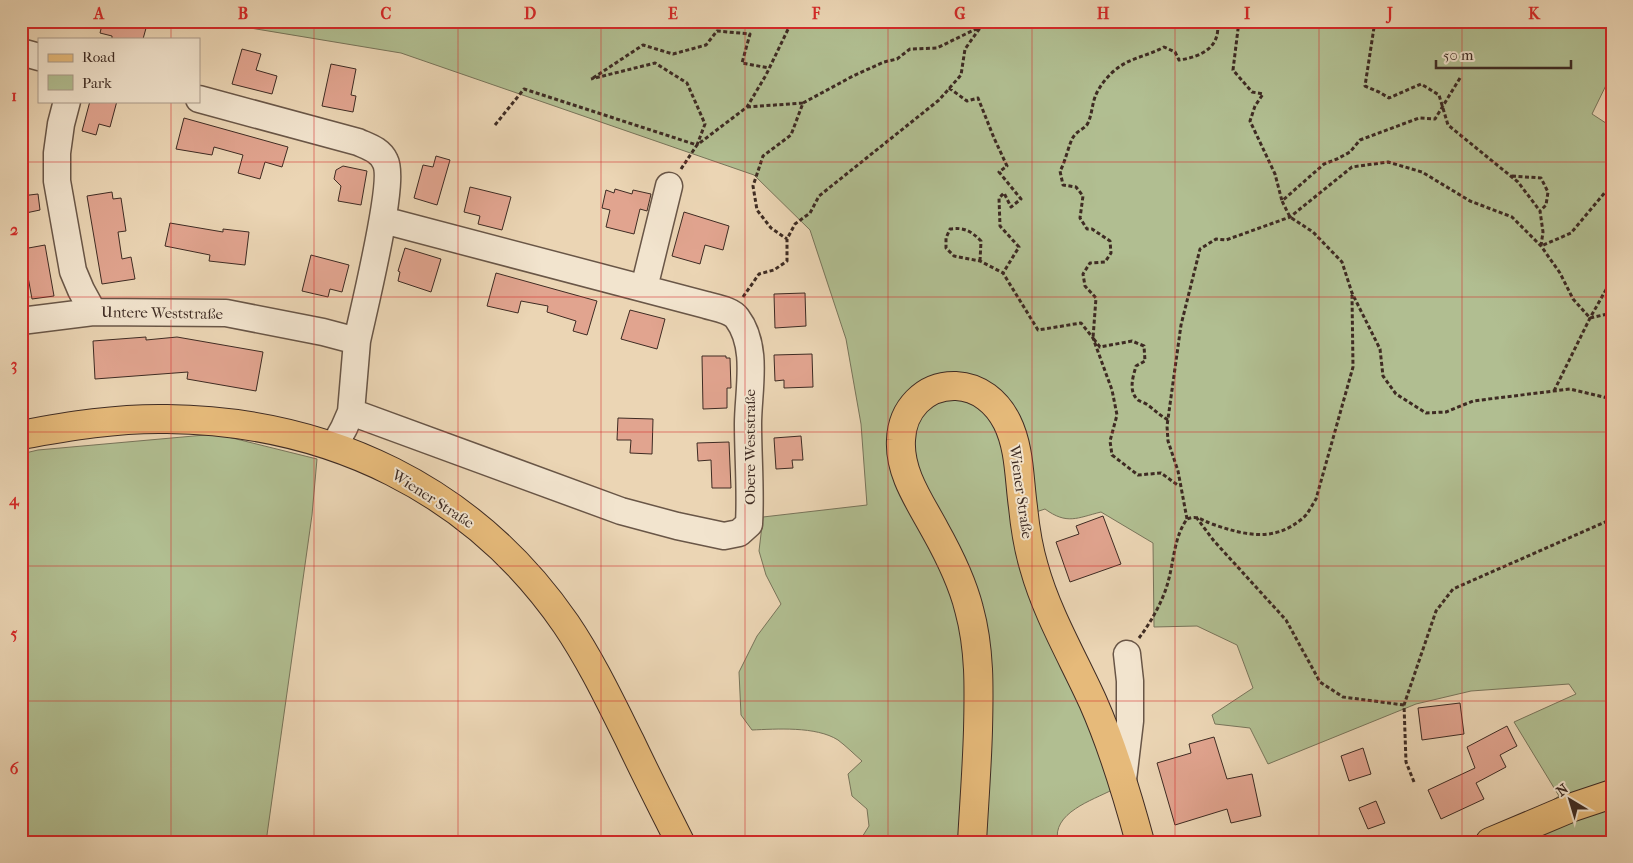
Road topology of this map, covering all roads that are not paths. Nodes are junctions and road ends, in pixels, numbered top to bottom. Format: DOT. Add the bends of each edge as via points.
graph roads {
  1 [pos="21,52"];
  2 [pos="38,57"];
  3 [pos="200,99"];
  4 [pos="67,102"];
  5 [pos="669,186"];
  6 [pos="382,220"];
  7 [pos="644,288"];
  8 [pos="93,312"];
  9 [pos="21,321"];
  10 [pos="357,341"];
  11 [pos="351,412"];
  12 [pos="21,436"];
  13 [pos="334,446"];
  14 [pos="1127,654"];
  15 [pos="1123,780"];
  16 [pos="1612,794"];
  17 [pos="680,842"];
  18 [pos="972,842"];
  19 [pos="1140,842"];
  20 [pos="1490,842"];
  1 -- 2 [label="street"];
  3 -- 6 [label="street" via="358,142 379,152 386,162 388,175"];
  4 -- 8 [label="street, Untere Weststraße" via="56,153 57,181 73,271"];
  5 -- 7 [label="street"];
  6 -- 7 [label="street"];
  6 -- 10 [label="street"];
  7 -- 11 [label="street, Obere Weststraße" via="724,310 736,316 743,326 750,364 750,490 749,524 739,533 724,536 621,511"];
  8 -- 9 [label="street"];
  8 -- 10 [label="street, Untere Weststraße" via="226,313"];
  10 -- 11 [label="street"];
  11 -- 13 [label="street"];
  12 -- 13 [label="main road, Wiener Straße" via="112,421 181,420 253,426"];
  13 -- 17 [label="main road, Wiener Straße" via="395,473 444,503 496,544 532,581 586,655"];
  14 -- 15 [label="street" via="1130,721"];
  15 -- 18 [label="main road, Wiener Straße" via="1104,726 1034,568 1017,454 1007,422 991,400 975,390 952,386 935,389 917,402 906,416 900,447 907,476 962,586 976,638 979,692"];
  15 -- 19 [label="main road, Wiener Straße"];
  16 -- 20 [label="main road"];
}
